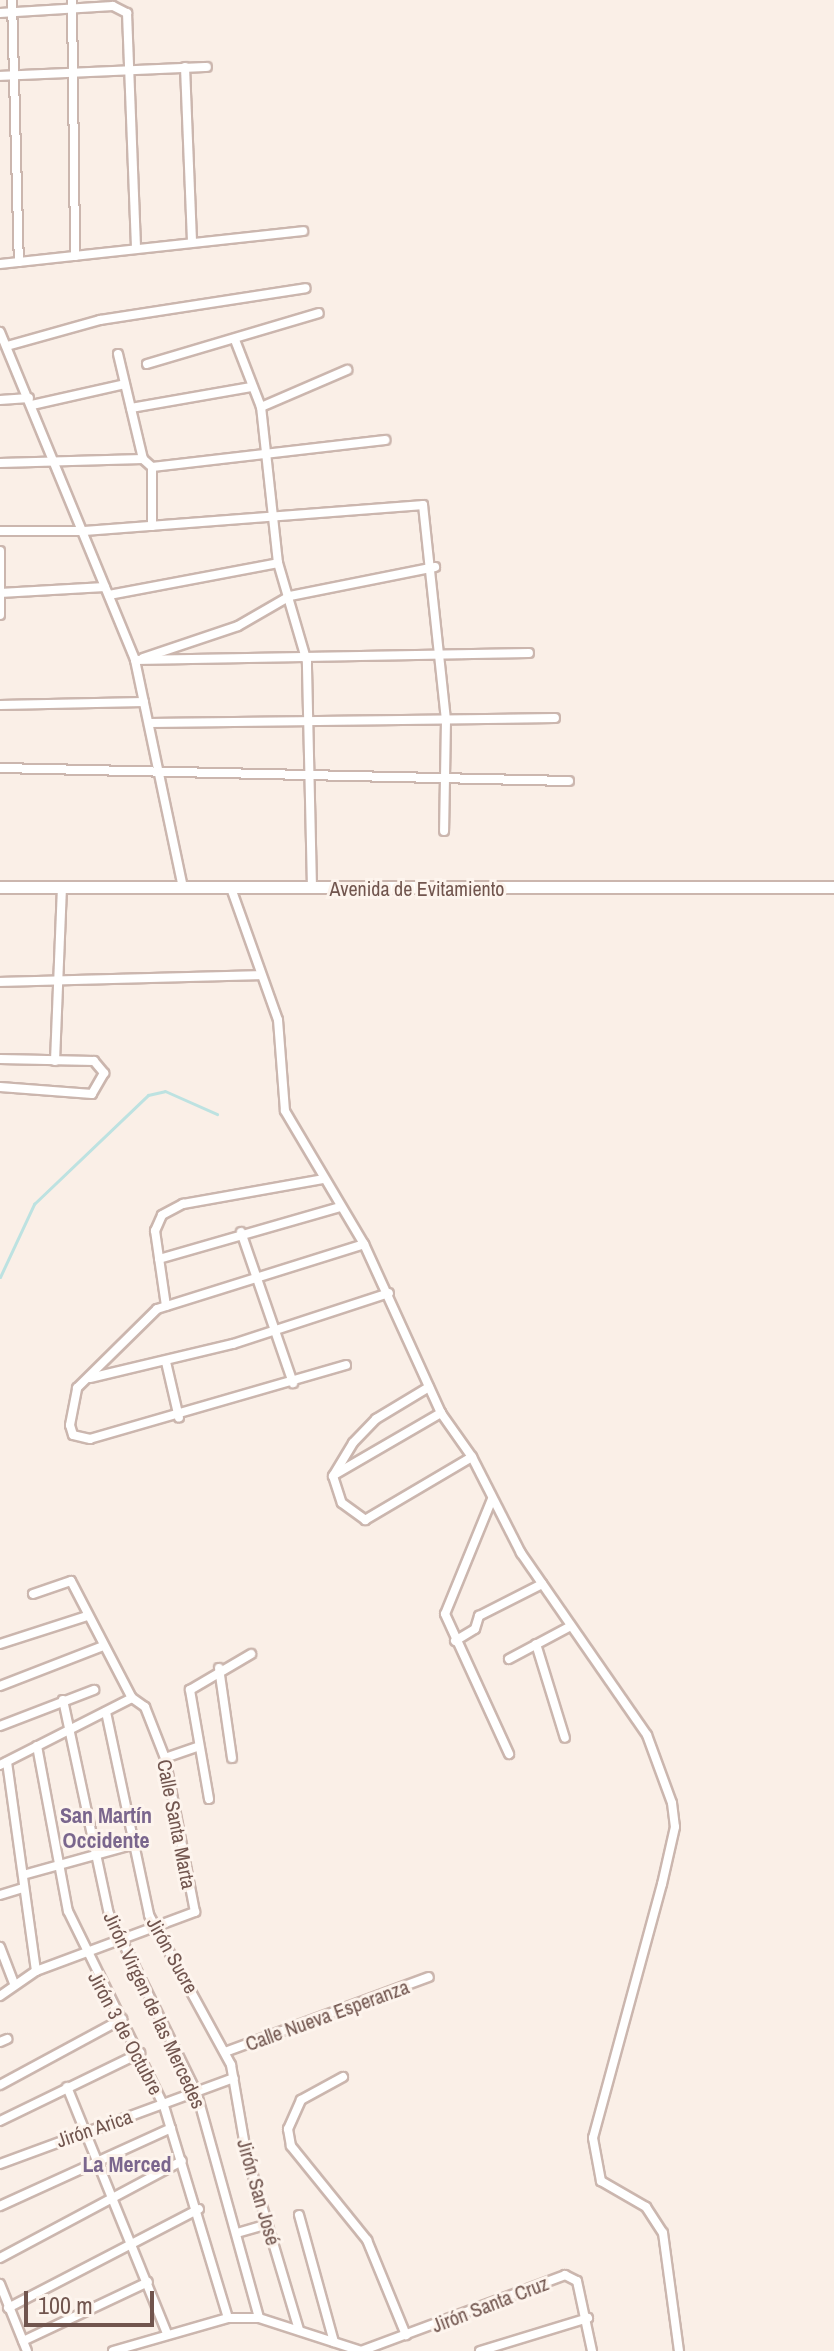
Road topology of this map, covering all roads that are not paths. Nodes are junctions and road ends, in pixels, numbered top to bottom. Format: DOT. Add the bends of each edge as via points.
graph roads {
  1 [pos="12,0"];
  2 [pos="72,4"];
  3 [pos="12,12"];
  4 [pos="0,13"];
  5 [pos="185,67"];
  6 [pos="207,67"];
  7 [pos="125,72"];
  8 [pos="68,73"];
  9 [pos="12,75"];
  10 [pos="0,76"];
  11 [pos="303,231"];
  12 [pos="192,242"];
  13 [pos="136,248"];
  14 [pos="75,256"];
  15 [pos="19,262"];
  16 [pos="0,264"];
  17 [pos="306,288"];
  18 [pos="319,313"];
  19 [pos="2,338"];
  20 [pos="235,340"];
  21 [pos="118,354"];
  22 [pos="147,364"];
  23 [pos="347,370"];
  24 [pos="125,384"];
  25 [pos="251,387"];
  26 [pos="0,400"];
  27 [pos="30,402"];
  28 [pos="261,407"];
  29 [pos="131,408"];
  30 [pos="385,440"];
  31 [pos="270,457"];
  32 [pos="143,459"];
  33 [pos="0,463"];
  34 [pos="58,464"];
  35 [pos="152,467"];
  36 [pos="272,516"];
  37 [pos="152,526"];
  38 [pos="0,531"];
  39 [pos="85,531"];
  40 [pos="0,551"];
  41 [pos="278,563"];
  42 [pos="435,567"];
  43 [pos="107,591"];
  44 [pos="0,593"];
  45 [pos="290,596"];
  46 [pos="0,615"];
  47 [pos="529,653"];
  48 [pos="442,658"];
  49 [pos="135,660"];
  50 [pos="307,662"];
  51 [pos="144,702"];
  52 [pos="0,705"];
  53 [pos="555,718"];
  54 [pos="446,720"];
  55 [pos="308,721"];
  56 [pos="150,723"];
  57 [pos="0,768"];
  58 [pos="163,774"];
  59 [pos="443,776"];
  60 [pos="311,779"];
  61 [pos="569,781"];
  62 [pos="444,831"];
  63 [pos="0,887"];
  64 [pos="834,887"];
  65 [pos="62,888"];
  66 [pos="183,888"];
  67 [pos="231,888"];
  68 [pos="312,888"];
  69 [pos="261,975"];
  70 [pos="62,980"];
  71 [pos="0,982"];
  72 [pos="0,1059"];
  73 [pos="55,1061"];
  74 [pos="0,1087"];
  75 [pos="323,1179"];
  76 [pos="340,1207"];
  77 [pos="241,1232"];
  78 [pos="364,1244"];
  79 [pos="159,1259"];
  80 [pos="257,1280"];
  81 [pos="389,1293"];
  82 [pos="166,1306"];
  83 [pos="274,1331"];
  84 [pos="166,1362"];
  85 [pos="346,1365"];
  86 [pos="88,1378"];
  87 [pos="293,1383"];
  88 [pos="429,1387"];
  89 [pos="441,1413"];
  90 [pos="179,1418"];
  91 [pos="472,1457"];
  92 [pos="333,1476"];
  93 [pos="492,1499"];
  94 [pos="542,1584"];
  95 [pos="33,1594"];
  96 [pos="87,1616"];
  97 [pos="569,1627"];
  98 [pos="455,1641"];
  99 [pos="0,1644"];
  100 [pos="536,1644"];
  101 [pos="103,1646"];
  102 [pos="251,1654"];
  103 [pos="509,1659"];
  104 [pos="219,1668"];
  105 [pos="0,1686"];
  106 [pos="94,1690"];
  107 [pos="132,1698"];
  108 [pos="63,1700"];
  109 [pos="106,1712"];
  110 [pos="0,1726"];
  111 [pos="71,1728"];
  112 [pos="565,1738"];
  113 [pos="37,1746"];
  114 [pos="199,1746"];
  115 [pos="509,1754"];
  116 [pos="165,1758"];
  117 [pos="232,1758"];
  118 [pos="3,1763"];
  119 [pos="209,1799"];
  120 [pos="131,1845"];
  121 [pos="94,1856"];
  122 [pos="57,1868"];
  123 [pos="23,1875"];
  124 [pos="23,1888"];
  125 [pos="0,1895"];
  126 [pos="156,1930"];
  127 [pos="120,1942"];
  128 [pos="0,1947"];
  129 [pos="82,1952"];
  130 [pos="36,1971"];
  131 [pos="429,1977"];
  132 [pos="14,1983"];
  133 [pos="0,1996"];
  134 [pos="122,2019"];
  135 [pos="225,2052"];
  136 [pos="140,2053"];
  137 [pos="343,2077"];
  138 [pos="234,2078"];
  139 [pos="0,2085"];
  140 [pos="67,2087"];
  141 [pos="197,2094"];
  142 [pos="164,2106"];
  143 [pos="0,2121"];
  144 [pos="84,2128"];
  145 [pos="171,2128"];
  146 [pos="97,2158"];
  147 [pos="182,2161"];
  148 [pos="0,2164"];
  149 [pos="113,2197"];
  150 [pos="0,2206"];
  151 [pos="199,2209"];
  152 [pos="299,2215"];
  153 [pos="268,2224"];
  154 [pos="237,2233"];
  155 [pos="132,2240"];
  156 [pos="0,2258"];
  157 [pos="148,2282"];
  158 [pos="0,2284"];
  159 [pos="8,2308"];
  160 [pos="228,2318"];
  161 [pos="259,2318"];
  162 [pos="588,2318"];
  163 [pos="299,2330"];
  164 [pos="167,2333"];
  165 [pos="406,2335"];
  166 [pos="23,2341"];
  167 [pos="334,2342"];
  168 [pos="511,2346"];
  169 [pos="27,2351"];
  170 [pos="114,2351"];
  171 [pos="361,2351"];
  172 [pos="480,2351"];
  173 [pos="592,2351"];
  174 [pos="679,2351"];
  1 -- 3 [label="street"];
  2 -- 3 [label="street"];
  2 -- 7 [label="street" via="123,7 130,20"];
  2 -- 8 [label="street"];
  3 -- 4 [label="street"];
  3 -- 9 [label="street"];
  5 -- 6 [label="street"];
  5 -- 7 [label="street"];
  5 -- 12 [label="street"];
  7 -- 8 [label="street"];
  7 -- 13 [label="street"];
  8 -- 9 [label="street"];
  8 -- 14 [label="street"];
  9 -- 10 [label="street"];
  9 -- 15 [label="street"];
  11 -- 12 [label="street"];
  12 -- 13 [label="street"];
  13 -- 14 [label="street"];
  14 -- 15 [label="street"];
  15 -- 16 [label="street"];
  17 -- 19 [label="street"];
  18 -- 20 [label="street"];
  19 -- 27 [label="street"];
  20 -- 22 [label="street"];
  20 -- 25 [label="street"];
  21 -- 24 [label="street"];
  23 -- 28 [label="street"];
  24 -- 27 [label="street"];
  24 -- 29 [label="street"];
  25 -- 28 [label="street"];
  25 -- 29 [label="street"];
  26 -- 27 [label="street"];
  27 -- 34 [label="street"];
  28 -- 31 [label="street"];
  29 -- 32 [label="street"];
  30 -- 31 [label="street"];
  31 -- 35 [label="street"];
  31 -- 36 [label="street"];
  32 -- 34 [label="street"];
  32 -- 35 [label="street"];
  33 -- 34 [label="street"];
  34 -- 39 [label="street"];
  35 -- 37 [label="street"];
  36 -- 37 [label="street"];
  36 -- 41 [label="street"];
  36 -- 42 [label="street" via="423,505"];
  37 -- 39 [label="street"];
  38 -- 39 [label="street"];
  39 -- 43 [label="street"];
  40 -- 44 [label="street"];
  41 -- 43 [label="street"];
  41 -- 45 [label="street"];
  42 -- 45 [label="street"];
  42 -- 48 [label="street"];
  43 -- 44 [label="street"];
  43 -- 49 [label="street"];
  44 -- 46 [label="street"];
  45 -- 49 [label="street" via="238,626"];
  45 -- 50 [label="street"];
  47 -- 48 [label="street"];
  48 -- 50 [label="street"];
  48 -- 54 [label="street"];
  49 -- 50 [label="street"];
  49 -- 51 [label="street"];
  50 -- 55 [label="street"];
  51 -- 52 [label="street"];
  51 -- 56 [label="street"];
  53 -- 54 [label="street"];
  54 -- 55 [label="street"];
  54 -- 59 [label="street"];
  55 -- 56 [label="street"];
  55 -- 60 [label="street"];
  56 -- 58 [label="street"];
  57 -- 58 [label="street"];
  58 -- 60 [label="street"];
  58 -- 66 [label="street"];
  59 -- 60 [label="street"];
  59 -- 61 [label="street"];
  59 -- 62 [label="street"];
  60 -- 68 [label="street"];
  63 -- 65 [label="street, Avenida de Evitamiento"];
  64 -- 68 [label="street, Avenida de Evitamiento"];
  65 -- 66 [label="street, Avenida de Evitamiento"];
  65 -- 70 [label="street"];
  66 -- 67 [label="street, Avenida de Evitamiento"];
  67 -- 68 [label="street, Avenida de Evitamiento"];
  67 -- 69 [label="street"];
  69 -- 70 [label="street"];
  69 -- 75 [label="street" via="278,1020 282,1103"];
  70 -- 71 [label="street"];
  70 -- 73 [label="street"];
  72 -- 73 [label="street"];
  73 -- 74 [label="street" via="94,1061 104,1073 102,1086 85,1095"];
  75 -- 76 [label="street"];
  75 -- 79 [label="street" via="183,1204 162,1215 155,1231"];
  76 -- 77 [label="street"];
  76 -- 78 [label="street"];
  77 -- 79 [label="street"];
  77 -- 80 [label="street"];
  78 -- 80 [label="street"];
  78 -- 81 [label="street"];
  79 -- 82 [label="street"];
  80 -- 82 [label="street"];
  80 -- 83 [label="street"];
  81 -- 83 [label="street"];
  81 -- 88 [label="street"];
  82 -- 86 [label="street" via="131,1328"];
  83 -- 84 [label="street"];
  83 -- 87 [label="street"];
  84 -- 86 [label="street"];
  84 -- 90 [label="street"];
  85 -- 87 [label="street"];
  86 -- 90 [label="street" via="70,1401 77,1438"];
  87 -- 90 [label="street"];
  88 -- 89 [label="street"];
  88 -- 92 [label="street" via="376,1419"];
  89 -- 91 [label="street"];
  89 -- 92 [label="street"];
  91 -- 92 [label="street" via="365,1520 342,1503"];
  91 -- 93 [label="street"];
  93 -- 94 [label="street"];
  93 -- 98 [label="street" via="445,1614"];
  94 -- 97 [label="street"];
  94 -- 98 [label="street" via="479,1616 475,1629"];
  95 -- 96 [label="street, Calle Santa Marta" via="71,1581"];
  96 -- 99 [label="street"];
  96 -- 101 [label="street, Calle Santa Marta"];
  97 -- 100 [label="street"];
  97 -- 174 [label="street" via="642,1726 674,1815 593,2138 601,2181 646,2207 663,2233"];
  98 -- 115 [label="street"];
  100 -- 103 [label="street"];
  100 -- 112 [label="street"];
  101 -- 105 [label="street"];
  101 -- 107 [label="street, Calle Santa Marta"];
  102 -- 104 [label="street"];
  104 -- 114 [label="street" via="190,1690"];
  104 -- 117 [label="street"];
  106 -- 108 [label="street"];
  107 -- 109 [label="street"];
  107 -- 116 [label="street, Calle Santa Marta" via="145,1707"];
  108 -- 110 [label="street"];
  108 -- 111 [label="street, Jirón Virgen de las Mercedes"];
  109 -- 111 [label="street"];
  109 -- 120 [label="street, Jirón Sucre"];
  111 -- 113 [label="street"];
  111 -- 121 [label="street, Jirón Virgen de las Mercedes"];
  113 -- 118 [label="street"];
  113 -- 122 [label="street, Jirón 3 de Octubre"];
  114 -- 116 [label="street"];
  114 -- 119 [label="street"];
  116 -- 126 [label="street, Calle Santa Marta" via="195,1912"];
  118 -- 123 [label="street"];
  120 -- 121 [label="street"];
  120 -- 126 [label="street, Jirón Sucre"];
  121 -- 122 [label="street"];
  121 -- 127 [label="street, Jirón Virgen de las Mercedes"];
  122 -- 123 [label="street"];
  122 -- 129 [label="street, Jirón 3 de Octubre"];
  123 -- 124 [label="street"];
  124 -- 125 [label="street"];
  124 -- 130 [label="street"];
  126 -- 127 [label="street"];
  126 -- 135 [label="street, Jirón Sucre"];
  127 -- 129 [label="street"];
  127 -- 141 [label="street, Jirón Virgen de las Mercedes"];
  128 -- 132 [label="street"];
  129 -- 130 [label="street"];
  129 -- 134 [label="street, Jirón 3 de Octubre"];
  130 -- 132 [label="street"];
  131 -- 135 [label="street, Calle Nueva Esperanza"];
  132 -- 133 [label="street"];
  134 -- 136 [label="street, Jirón 3 de Octubre"];
  134 -- 139 [label="street"];
  135 -- 138 [label="street, Jirón San José"];
  136 -- 140 [label="street"];
  136 -- 142 [label="street, Jirón 3 de Octubre"];
  137 -- 165 [label="street" via="301,2100 288,2129 291,2146 367,2240"];
  138 -- 141 [label="street, Jirón Arica"];
  138 -- 153 [label="street, Jirón San José"];
  140 -- 143 [label="street"];
  140 -- 144 [label="street"];
  141 -- 142 [label="street, Jirón Arica"];
  141 -- 154 [label="street, Jirón Virgen de las Mercedes"];
  142 -- 144 [label="street, Jirón Arica"];
  142 -- 145 [label="street, Jirón 3 de Octubre"];
  144 -- 146 [label="street"];
  144 -- 148 [label="street, Jirón Arica"];
  145 -- 146 [label="street"];
  145 -- 147 [label="street, Jirón 3 de Octubre"];
  146 -- 149 [label="street"];
  146 -- 150 [label="street"];
  147 -- 149 [label="street"];
  147 -- 151 [label="street, Jirón 3 de Octubre"];
  149 -- 155 [label="street"];
  149 -- 156 [label="street"];
  151 -- 155 [label="street"];
  151 -- 160 [label="street, Jirón 3 de Octubre"];
  152 -- 167 [label="street"];
  153 -- 154 [label="street"];
  153 -- 163 [label="street, Jirón San José"];
  154 -- 161 [label="street, Jirón Virgen de las Mercedes"];
  155 -- 157 [label="street"];
  155 -- 159 [label="street"];
  157 -- 164 [label="street"];
  157 -- 166 [label="street"];
  158 -- 159 [label="street"];
  159 -- 166 [label="street"];
  160 -- 161 [label="street"];
  160 -- 164 [label="street"];
  161 -- 163 [label="street"];
  162 -- 165 [label="street, Jirón Santa Cruz" via="574,2275"];
  162 -- 168 [label="street"];
  162 -- 173 [label="street"];
  163 -- 167 [label="street"];
  164 -- 170 [label="street"];
  165 -- 171 [label="street, Jirón Santa Cruz"];
  166 -- 169 [label="street"];
  167 -- 171 [label="street"];
  168 -- 172 [label="street"];
}
